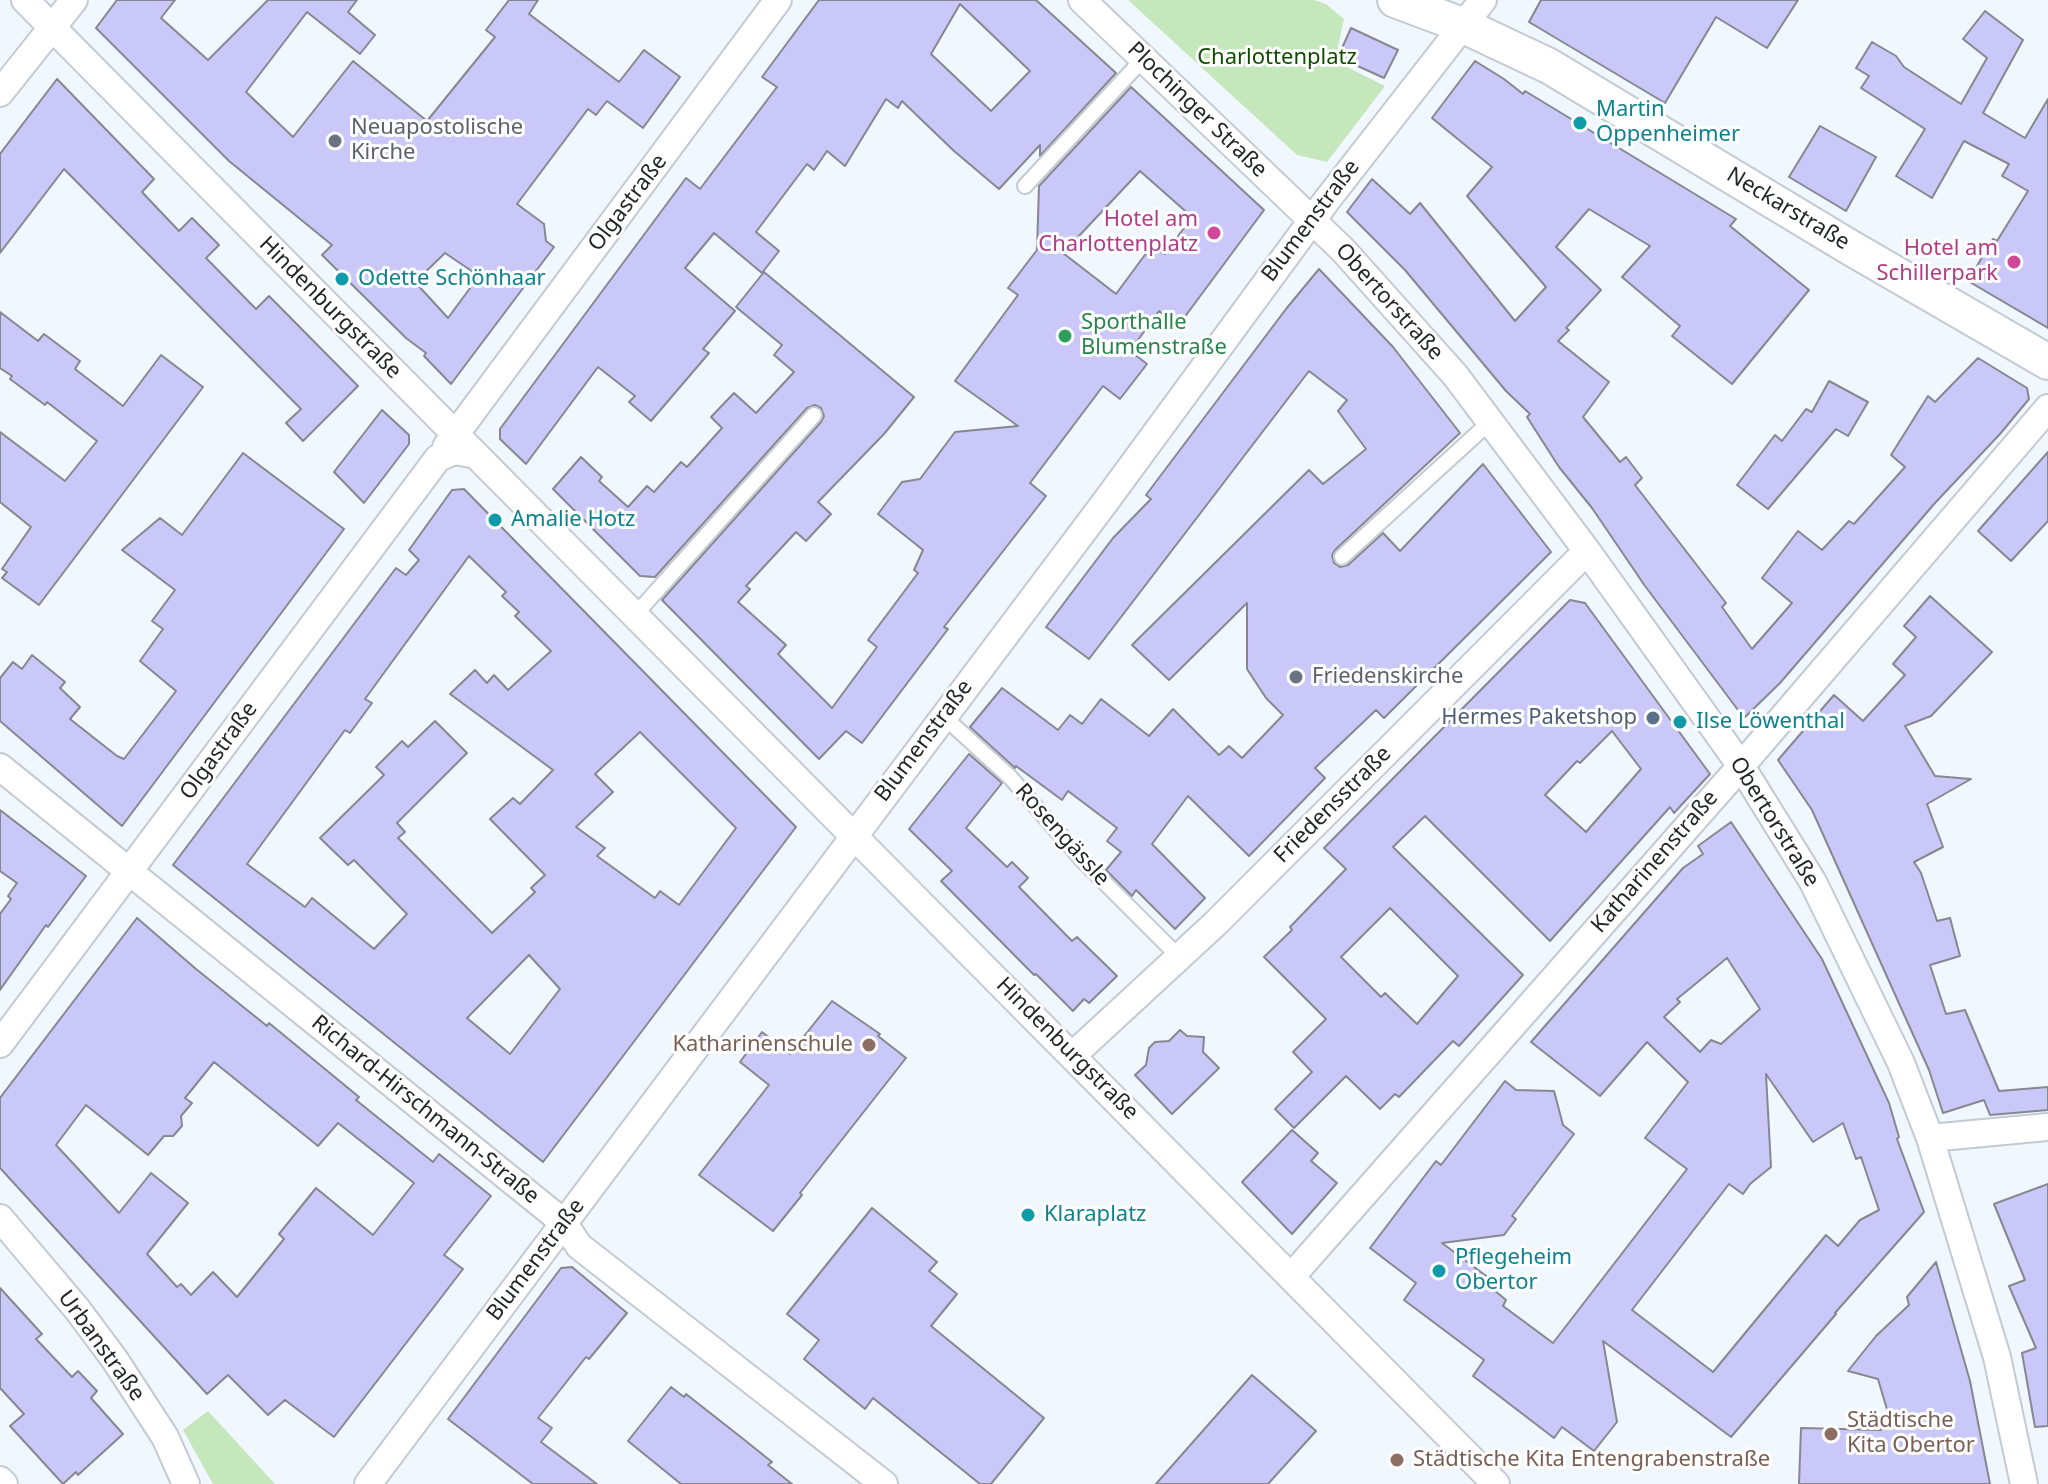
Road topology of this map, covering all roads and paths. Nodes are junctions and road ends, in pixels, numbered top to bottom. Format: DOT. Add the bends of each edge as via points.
graph roads {
  1 [pos="25,0"];
  2 [pos="74,0"];
  3 [pos="778,0"];
  4 [pos="1082,0"];
  5 [pos="1395,0"];
  6 [pos="1472,12"];
  7 [pos="53,28"];
  8 [pos="1144,58"];
  9 [pos="0,93"];
  10 [pos="1025,186"];
  11 [pos="1312,220"];
  12 [pos="2048,362"];
  13 [pos="476,405"];
  14 [pos="2048,408"];
  15 [pos="430,409"];
  16 [pos="814,415"];
  17 [pos="1491,421"];
  18 [pos="455,434"];
  19 [pos="476,455"];
  20 [pos="438,458"];
  21 [pos="1587,551"];
  22 [pos="1342,557"];
  23 [pos="635,615"];
  24 [pos="943,716"];
  25 [pos="1741,766"];
  26 [pos="0,767"];
  27 [pos="853,835"];
  28 [pos="130,871"];
  29 [pos="1179,957"];
  30 [pos="0,1044"];
  31 [pos="1073,1055"];
  32 [pos="2048,1127"];
  33 [pos="1930,1138"];
  34 [pos="0,1218"];
  35 [pos="563,1222"];
  36 [pos="1291,1277"];
  37 [pos="186,1484"];
  38 [pos="368,1484"];
  39 [pos="884,1484"];
  40 [pos="1496,1484"];
  41 [pos="2024,1484"];
  1 -- 7 [label="street, Hindenburgstraße"];
  2 -- 7 [label="street"];
  3 -- 13 [label="street, Olgastraße"];
  4 -- 8 [label="street, Plochinger Straße"];
  5 -- 6 [label="street, Neckarstraße"];
  6 -- 11 [label="street, Blumenstraße"];
  6 -- 12 [label="street, Neckarstraße" via="1549,66"];
  7 -- 9 [label="street"];
  7 -- 15 [label="street, Hindenburgstraße"];
  8 -- 10 [label="lane"];
  8 -- 11 [label="street, Plochinger Straße"];
  11 -- 17 [label="street, Obertorstraße"];
  11 -- 24 [label="street, Blumenstraße"];
  13 -- 15 [label="street" via="453,417"];
  13 -- 18 [label="street, Olgastraße"];
  14 -- 25 [label="street, Katharinenstraße"];
  15 -- 18 [label="street, Hindenburgstraße"];
  16 -- 23 [label="lane"];
  17 -- 21 [label="street, Obertorstraße"];
  17 -- 22 [label="lane"];
  18 -- 19 [label="street, Hindenburgstraße"];
  18 -- 20 [label="street, Olgastraße"];
  19 -- 20 [label="street" via="455,451"];
  19 -- 23 [label="street, Hindenburgstraße"];
  20 -- 28 [label="street, Olgastraße"];
  21 -- 25 [label="street, Obertorstraße"];
  21 -- 29 [label="street, Friedensstraße"];
  23 -- 27 [label="street, Hindenburgstraße"];
  24 -- 27 [label="street, Blumenstraße"];
  24 -- 29 [label="lane, Rosengässle" via="1023,790 1083,861"];
  25 -- 33 [label="street, Obertorstraße" via="1813,882 1880,1016"];
  25 -- 36 [label="street, Katharinenstraße"];
  26 -- 28 [label="street, Richard-Hirschmann-Straße"];
  27 -- 31 [label="street, Hindenburgstraße"];
  27 -- 35 [label="street, Blumenstraße"];
  28 -- 30 [label="street, Olgastraße"];
  28 -- 35 [label="street, Richard-Hirschmann-Straße"];
  29 -- 31 [label="street, Friedensstraße"];
  31 -- 36 [label="street, Hindenburgstraße"];
  32 -- 33 [label="street"];
  33 -- 41 [label="street, Obertorstraße" via="1997,1357"];
  34 -- 37 [label="street, Urbanstraße" via="115,1360 165,1437"];
  35 -- 38 [label="street, Blumenstraße"];
  35 -- 39 [label="street, Richard-Hirschmann-Straße" via="579,1246"];
  36 -- 40 [label="street, Hindenburgstraße"];
}
